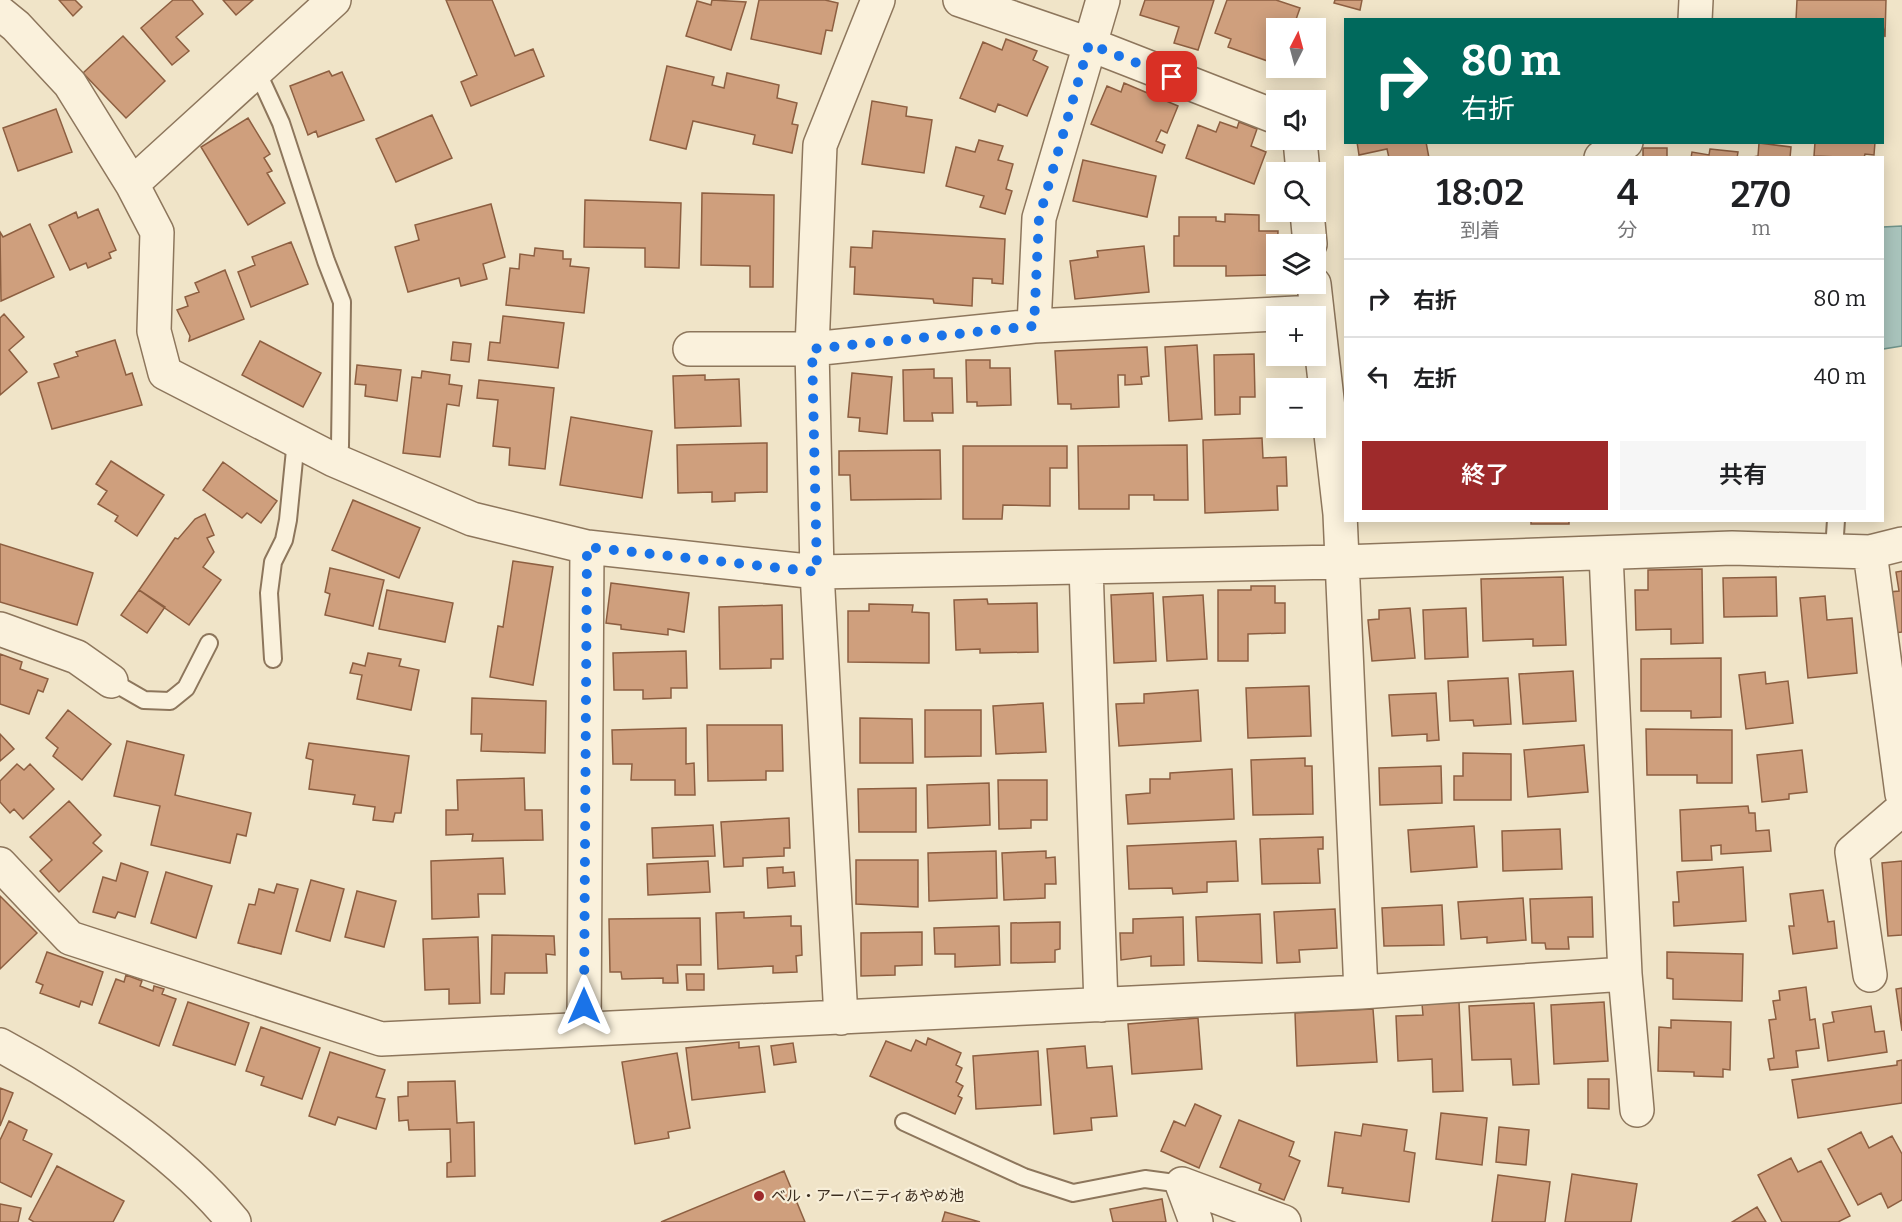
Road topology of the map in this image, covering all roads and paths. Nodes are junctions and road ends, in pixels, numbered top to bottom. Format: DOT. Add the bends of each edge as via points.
graph roads {
  1 [pos="334,0"];
  2 [pos="878,0"];
  3 [pos="960,0"];
  4 [pos="1103,0"];
  5 [pos="1696,0"];
  6 [pos="0,13"];
  7 [pos="1695,18"];
  8 [pos="1089,44"];
  9 [pos="257,71"];
  10 [pos="1266,113"];
  11 [pos="1623,144"];
  12 [pos="1604,156"];
  13 [pos="132,184"];
  14 [pos="1315,298"];
  15 [pos="1034,326"];
  16 [pos="690,349"];
  17 [pos="812,349"];
  18 [pos="296,440"];
  19 [pos="334,460"];
  20 [pos="1835,535"];
  21 [pos="1902,544"];
  22 [pos="587,547"];
  23 [pos="1870,552"];
  24 [pos="1606,554"];
  25 [pos="1342,562"];
  26 [pos="1086,567"];
  27 [pos="817,572"];
  28 [pos="0,629"];
  29 [pos="208,643"];
  30 [pos="273,659"];
  31 [pos="111,681"];
  32 [pos="1902,794"];
  33 [pos="1902,809"];
  34 [pos="0,864"];
  35 [pos="1624,974"];
  36 [pos="1870,975"];
  37 [pos="1361,992"];
  38 [pos="1101,1005"];
  39 [pos="841,1018"];
  40 [pos="584,1029"];
  41 [pos="0,1045"];
  42 [pos="1636,1110"];
  43 [pos="904,1122"];
  44 [pos="1182,1184"];
  45 [pos="234,1222"];
  46 [pos="1196,1222"];
  47 [pos="1284,1222"];
  1 -- 9 [label="street"];
  2 -- 17 [label="street" via="820,145"];
  3 -- 8 [label="street"];
  4 -- 8 [label="street"];
  5 -- 7 [label="street"];
  6 -- 13 [label="street" via="70,84"];
  8 -- 10 [label="street"];
  8 -- 15 [label="street" via="1039,218"];
  9 -- 13 [label="street"];
  9 -- 19 [label="lane" via="281,123 342,302 340,446"];
  11 -- 12 [label="street"];
  13 -- 18 [label="street" via="157,232 154,331 165,374"];
  14 -- 15 [label="street"];
  14 -- 25 [label="street"];
  15 -- 17 [label="street"];
  16 -- 17 [label="street"];
  17 -- 27 [label="street"];
  18 -- 19 [label="street"];
  18 -- 30 [label="lane" via="284,540 273,562 268,592"];
  19 -- 22 [label="street" via="472,519"];
  20 -- 23 [label="street"];
  20 -- 24 [label="street" via="1732,548"];
  21 -- 23 [label="street"];
  22 -- 27 [label="street"];
  22 -- 40 [label="street"];
  23 -- 32 [label="street"];
  24 -- 25 [label="street"];
  24 -- 35 [label="street"];
  25 -- 26 [label="street"];
  25 -- 37 [label="street"];
  26 -- 27 [label="street"];
  26 -- 38 [label="street"];
  27 -- 39 [label="street"];
  28 -- 31 [label="street" via="77,657"];
  29 -- 31 [label="lane" via="186,688 170,701 144,700"];
  33 -- 36 [label="street" via="1852,852"];
  34 -- 40 [label="street" via="70,938 381,1039"];
  35 -- 37 [label="street"];
  35 -- 42 [label="street"];
  37 -- 38 [label="street"];
  38 -- 39 [label="street"];
  39 -- 40 [label="street"];
  41 -- 45 [label="street" via="165,1152"];
  43 -- 44 [label="lane" via="1024,1177 1073,1193 1145,1179"];
  44 -- 46 [label="street"];
  44 -- 47 [label="street"];
}
